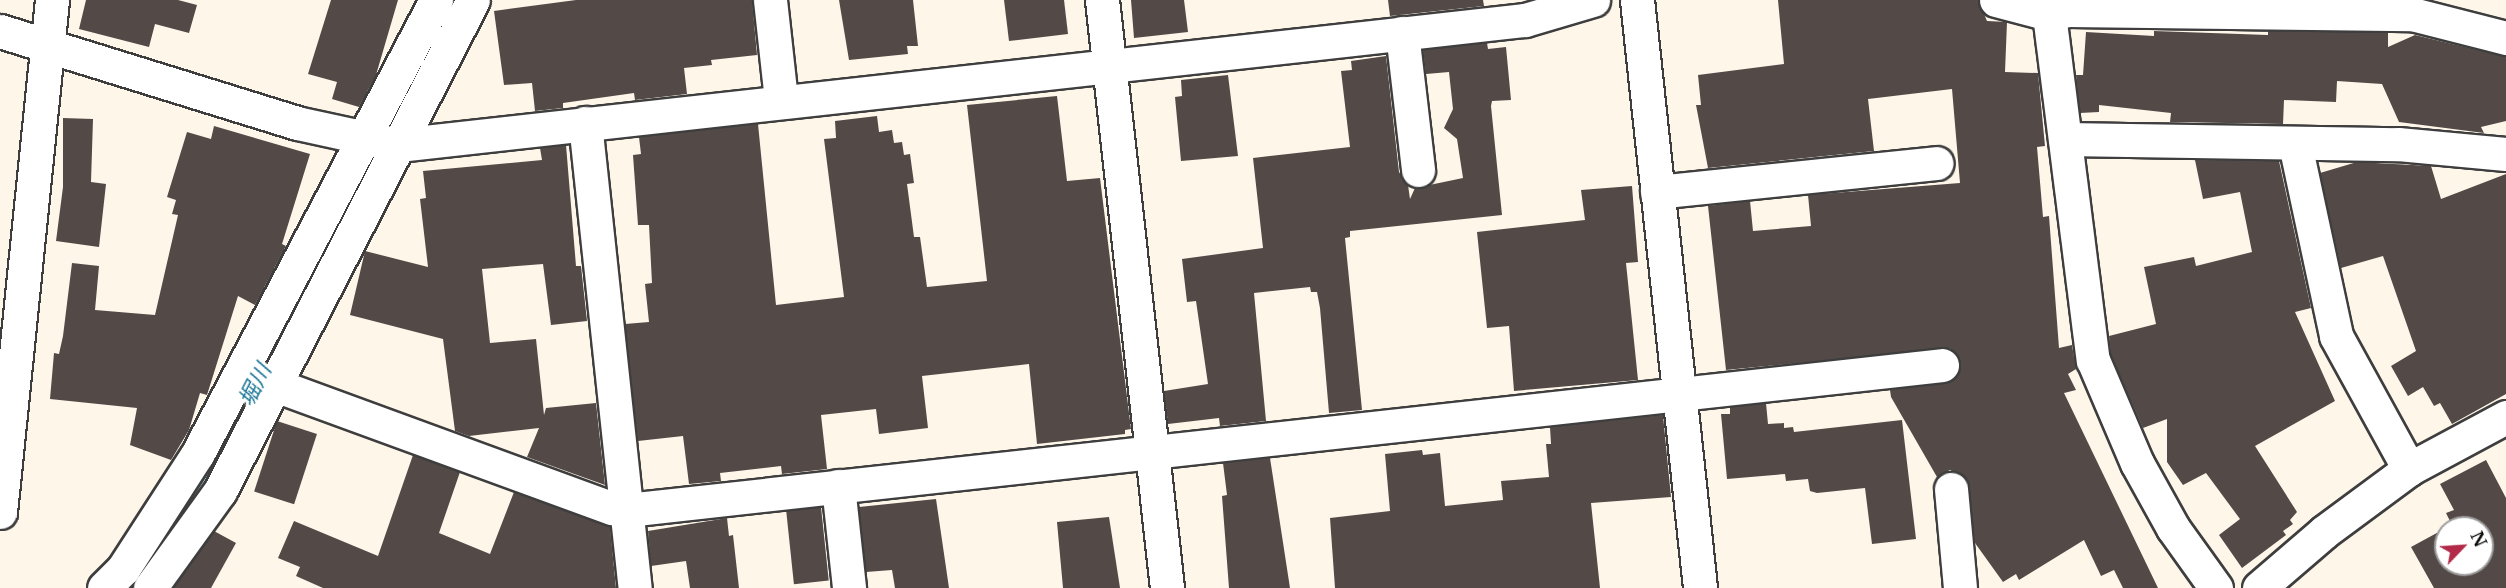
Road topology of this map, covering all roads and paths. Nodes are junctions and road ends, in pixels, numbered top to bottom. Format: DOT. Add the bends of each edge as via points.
graph roads {
  1 [pos="52,0"];
  2 [pos="436,0"];
  3 [pos="473,0"];
  4 [pos="770,0"];
  5 [pos="1102,0"];
  6 [pos="1593,0"];
  7 [pos="1637,0"];
  8 [pos="1996,0"];
  9 [pos="2220,6"];
  10 [pos="2412,7"];
  11 [pos="2049,14"];
  12 [pos="0,31"];
  13 [pos="1402,33"];
  14 [pos="2506,38"];
  15 [pos="48,45"];
  16 [pos="1108,63"];
  17 [pos="781,100"];
  18 [pos="585,123"];
  19 [pos="365,138"];
  20 [pos="2065,139"];
  21 [pos="2295,144"];
  22 [pos="398,145"];
  23 [pos="2506,154"];
  24 [pos="1937,163"];
  25 [pos="1418,170"];
  26 [pos="1657,192"];
  27 [pos="1942,365"];
  28 [pos="275,385"];
  29 [pos="1678,394"];
  30 [pos="2506,417"];
  31 [pos="1152,451"];
  32 [pos="2409,469"];
  33 [pos="838,486"];
  34 [pos="1951,489"];
  35 [pos="627,510"];
  36 [pos="0,512"];
  37 [pos="105,588"];
  38 [pos="150,588"];
  39 [pos="635,588"];
  40 [pos="849,588"];
  41 [pos="1167,588"];
  42 [pos="1700,588"];
  43 [pos="1960,588"];
  44 [pos="2216,588"];
  45 [pos="2259,588"];
  1 -- 15 [label="street"];
  2 -- 19 [label="street"];
  3 -- 22 [label="street"];
  4 -- 17 [label="street"];
  5 -- 16 [label="street"];
  6 -- 13 [label="street" via="1525,20"];
  7 -- 26 [label="street"];
  8 -- 11 [label="street"];
  9 -- 10 [label="street"];
  9 -- 11 [label="street" via="2068,10"];
  10 -- 14 [label="street"];
  11 -- 20 [label="street"];
  12 -- 15 [label="street"];
  13 -- 16 [label="street"];
  13 -- 25 [label="street"];
  15 -- 19 [label="street" via="297,123"];
  15 -- 36 [label="street"];
  16 -- 17 [label="street"];
  16 -- 31 [label="street"];
  17 -- 18 [label="street"];
  18 -- 22 [label="street"];
  18 -- 35 [label="street"];
  19 -- 22 [label="street"];
  19 -- 37 [label="street" via="198,453 123,568"];
  20 -- 21 [label="street"];
  20 -- 44 [label="street" via="2087,338 2102,388 2173,528"];
  21 -- 23 [label="street" via="2398,144"];
  21 -- 32 [label="street" via="2336,336"];
  22 -- 28 [label="street"];
  24 -- 26 [label="street"];
  26 -- 29 [label="street"];
  27 -- 29 [label="street"];
  28 -- 35 [label="street" via="612,508"];
  28 -- 38 [label="street" via="220,491"];
  29 -- 31 [label="street"];
  29 -- 42 [label="street"];
  30 -- 32 [label="street"];
  31 -- 33 [label="street"];
  31 -- 41 [label="street"];
  32 -- 45 [label="street" via="2324,532"];
  33 -- 35 [label="street"];
  33 -- 40 [label="street"];
  34 -- 43 [label="street"];
  35 -- 39 [label="street"];
}
